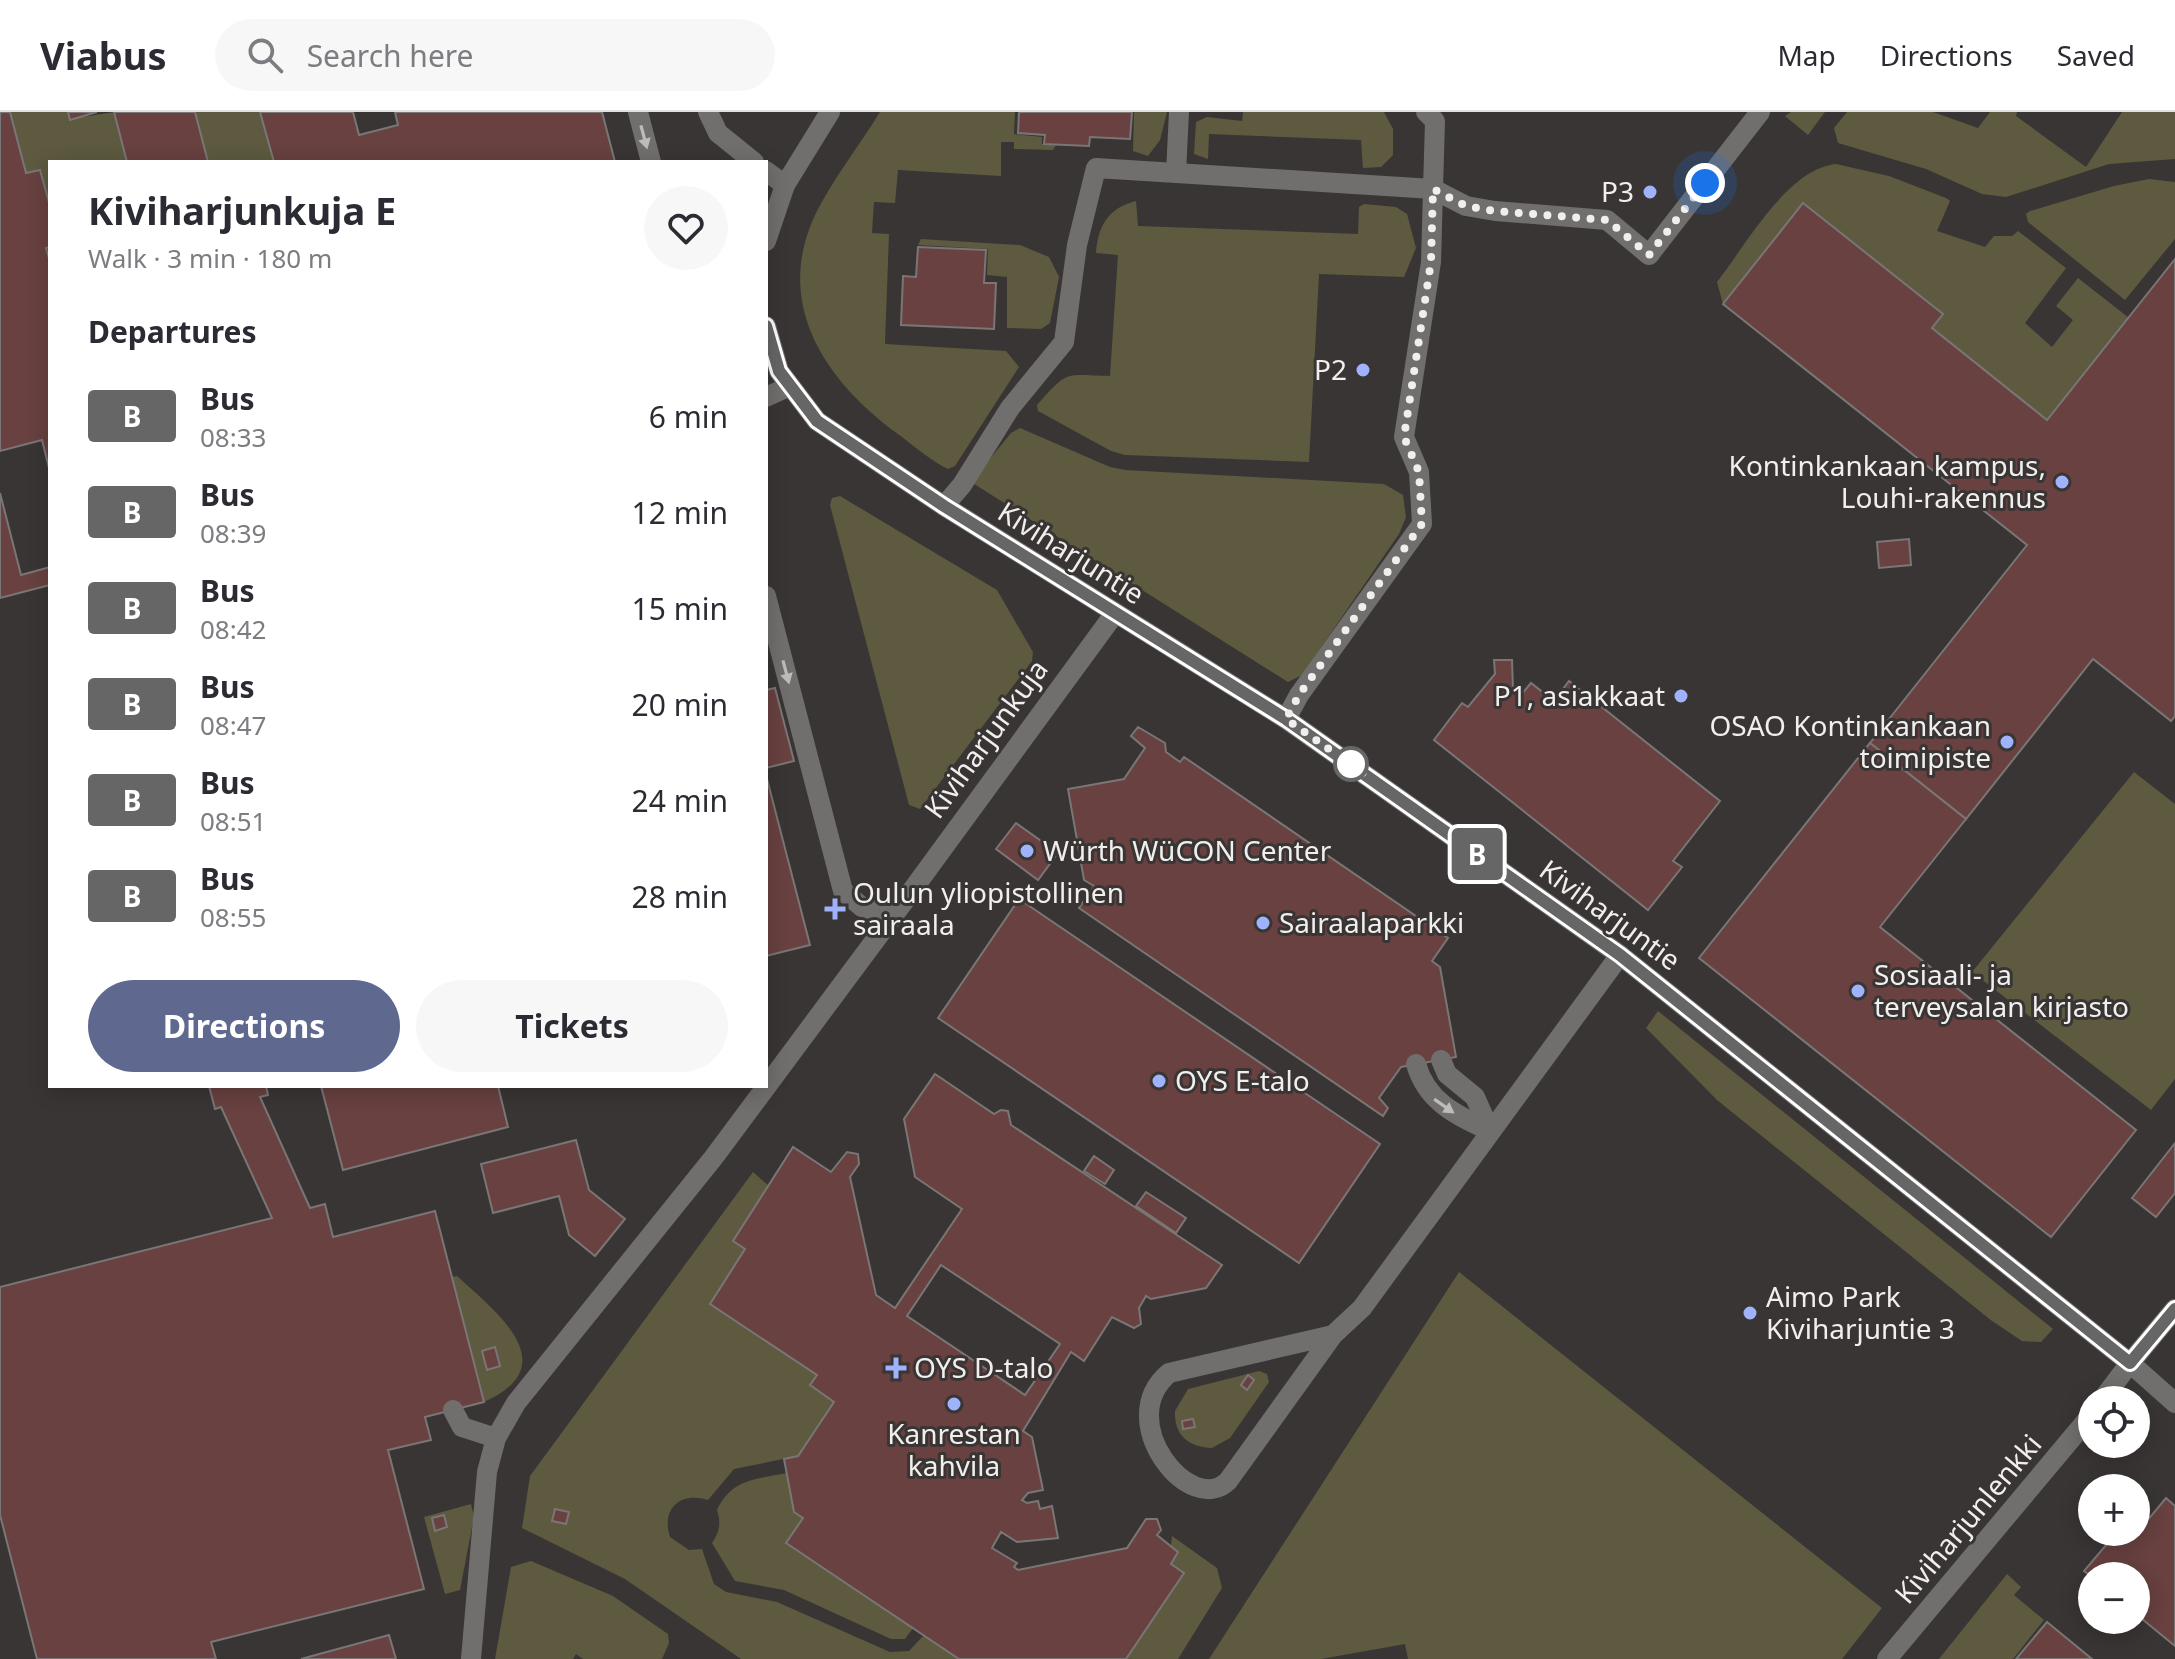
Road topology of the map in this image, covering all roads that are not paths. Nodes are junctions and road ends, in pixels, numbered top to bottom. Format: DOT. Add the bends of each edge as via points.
graph roads {
  1 [pos="638,112"];
  2 [pos="708,112"];
  3 [pos="830,112"];
  4 [pos="1179,112"];
  5 [pos="1426,112"];
  6 [pos="1760,112"];
  7 [pos="650,160"];
  8 [pos="752,160"];
  9 [pos="768,172"];
  10 [pos="1176,173"];
  11 [pos="785,185"];
  12 [pos="1433,189"];
  13 [pos="768,235"];
  14 [pos="769,357"];
  15 [pos="788,387"];
  16 [pos="768,396"];
  17 [pos="944,506"];
  18 [pos="768,604"];
  19 [pos="1115,613"];
  20 [pos="1286,719"];
  21 [pos="899,908"];
  22 [pos="1620,955"];
  23 [pos="1441,1060"];
  24 [pos="1416,1064"];
  25 [pos="768,1084"];
  26 [pos="765,1088"];
  27 [pos="1490,1131"];
  28 [pos="2175,1309"];
  29 [pos="1333,1335"];
  30 [pos="2130,1363"];
  31 [pos="2113,1386"];
  32 [pos="2175,1403"];
  33 [pos="453,1410"];
  34 [pos="2078,1431"];
  35 [pos="496,1438"];
  36 [pos="471,1659"];
  37 [pos="1887,1659"];
  1 -- 7 [label="street, one-way"];
  2 -- 8 [label="street" via="718,133"];
  3 -- 11 [label="street"];
  4 -- 10 [label="street"];
  5 -- 12 [label="street" via="1435,121"];
  6 -- 12 [label="street" via="1649,255 1607,220 1466,206"];
  9 -- 11 [label="street"];
  10 -- 12 [label="street"];
  10 -- 17 [label="street" via="1096,168 1077,245 1064,342 1010,408"];
  11 -- 13 [label="street"];
  12 -- 20 [label="street" via="1431,262 1404,437 1419,472 1422,524"];
  14 -- 15 [label="street, Kiviharjuntie"];
  15 -- 16 [label="street"];
  15 -- 17 [label="street, Kiviharjuntie" via="817,421"];
  17 -- 19 [label="street, Kiviharjuntie"];
  18 -- 21 [label="street, one-way" via="843,891 862,907"];
  19 -- 20 [label="street, Kiviharjuntie"];
  19 -- 21 [label="street, Kiviharjunkuja"];
  20 -- 22 [label="street, Kiviharjuntie"];
  21 -- 25 [label="street, Kiviharjunkuja"];
  22 -- 27 [label="street"];
  22 -- 30 [label="street, Kiviharjuntie"];
  23 -- 27 [label="street" via="1447,1074 1475,1097"];
  24 -- 27 [label="street, one-way" via="1435,1101"];
  26 -- 35 [label="street, Kiviharjunkuja" via="516,1403"];
  27 -- 29 [label="street" via="1362,1308"];
  28 -- 30 [label="street"];
  29 -- 29 [label="street" via="1224,1486 1205,1490 1165,1464 1153,1442 1151,1405 1169,1373"];
  30 -- 31 [label="street"];
  30 -- 32 [label="street"];
  33 -- 35 [label="street" via="462,1427"];
  34 -- 37 [label="street, Kiviharjunlenkki"];
  35 -- 36 [label="street, Kiviharjunkuja" via="487,1472"];
}
